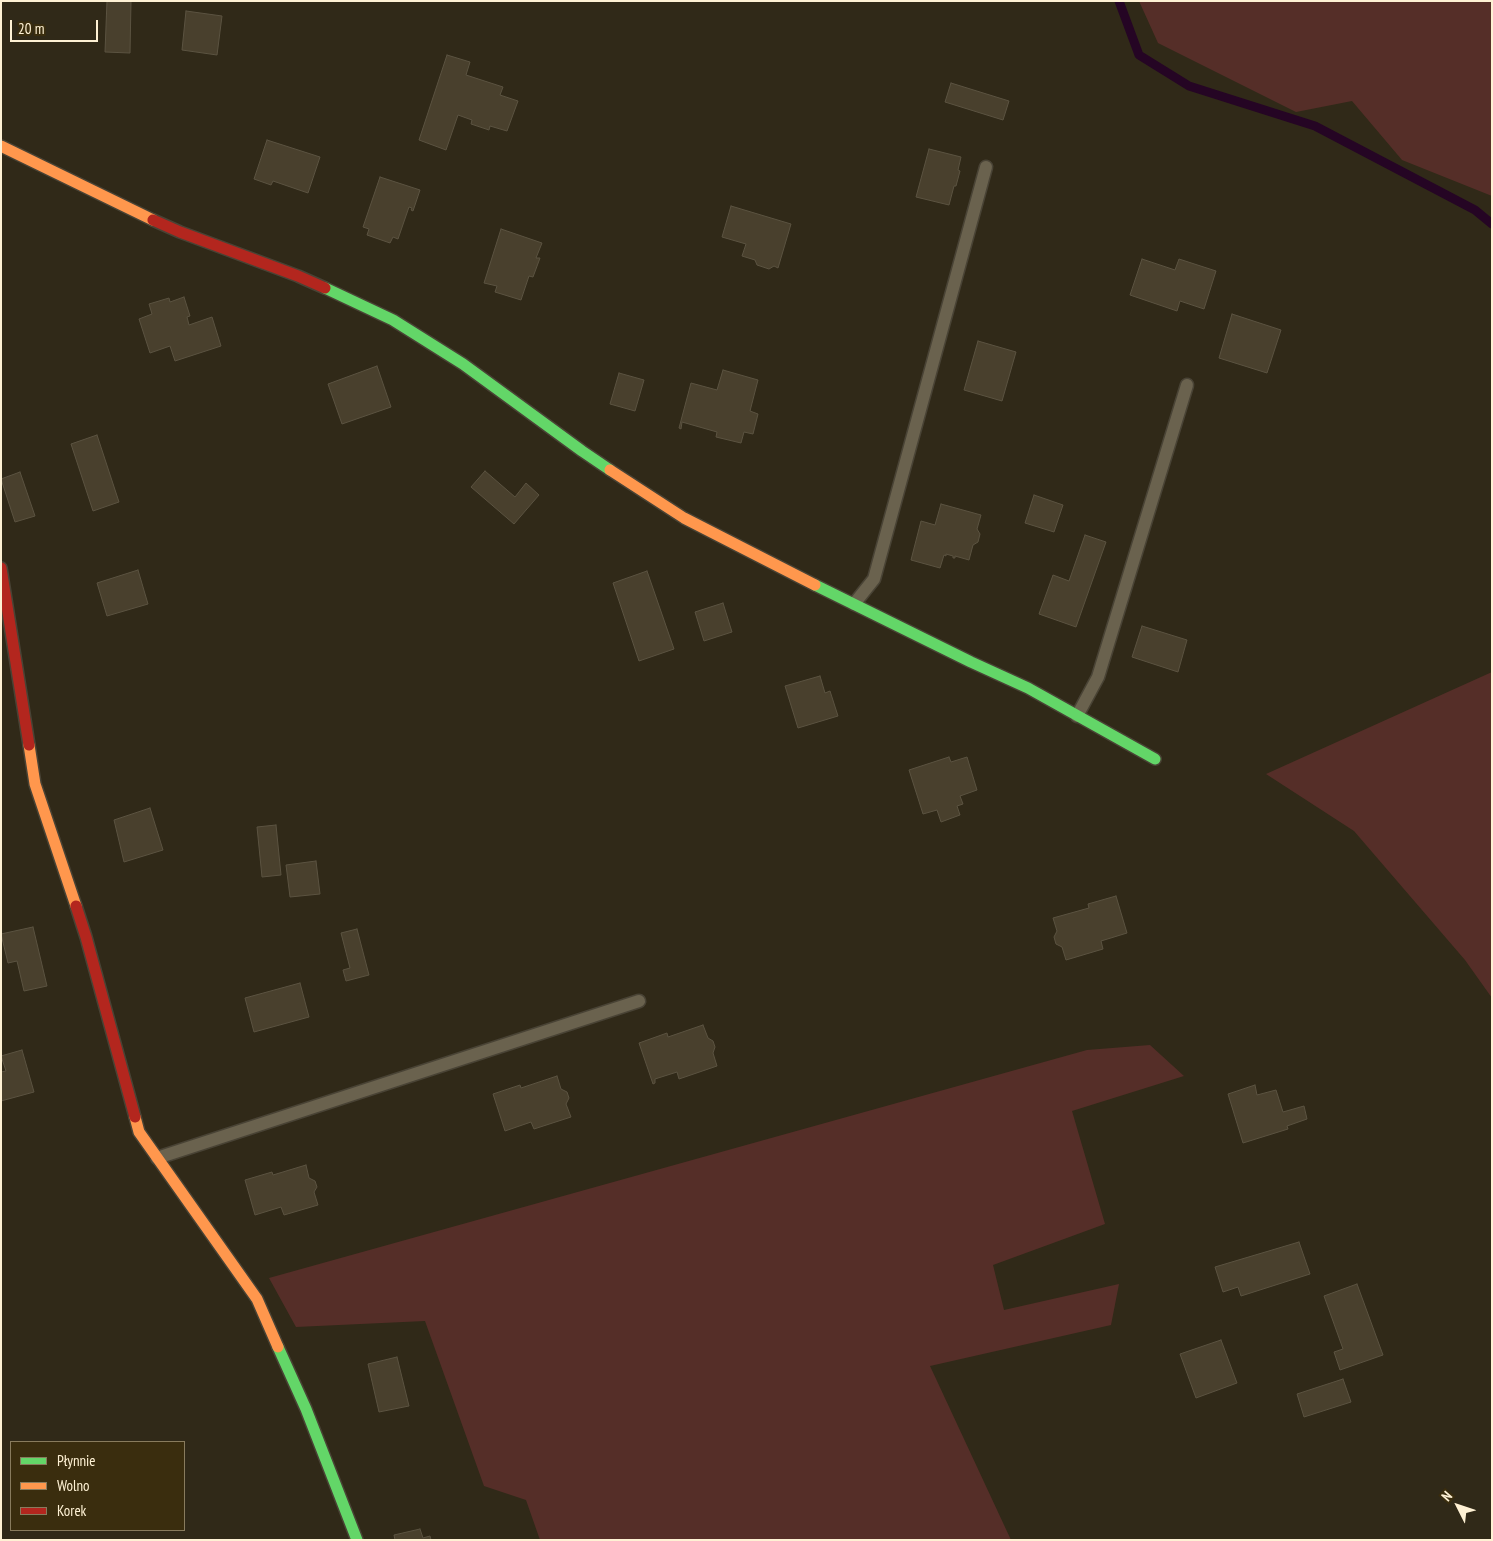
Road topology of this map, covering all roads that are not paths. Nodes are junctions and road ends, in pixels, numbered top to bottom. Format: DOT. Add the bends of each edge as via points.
graph roads {
  1 [pos="1,146"];
  2 [pos="986,167"];
  3 [pos="1187,385"];
  4 [pos="1,568"];
  5 [pos="854,604"];
  6 [pos="1077,716"];
  7 [pos="1155,759"];
  8 [pos="639,1001"];
  9 [pos="158,1158"];
  10 [pos="357,1540"];
  1 -- 5 [label="street" via="162,224 298,276 393,320 463,364 582,451 684,518"];
  2 -- 5 [label="lane" via="874,579"];
  3 -- 6 [label="lane" via="1098,677"];
  4 -- 9 [label="street" via="35,784 86,937 139,1132"];
  5 -- 6 [label="street" via="1028,688"];
  6 -- 7 [label="street"];
  8 -- 9 [label="lane"];
  9 -- 10 [label="street" via="257,1299 306,1409"];
}
